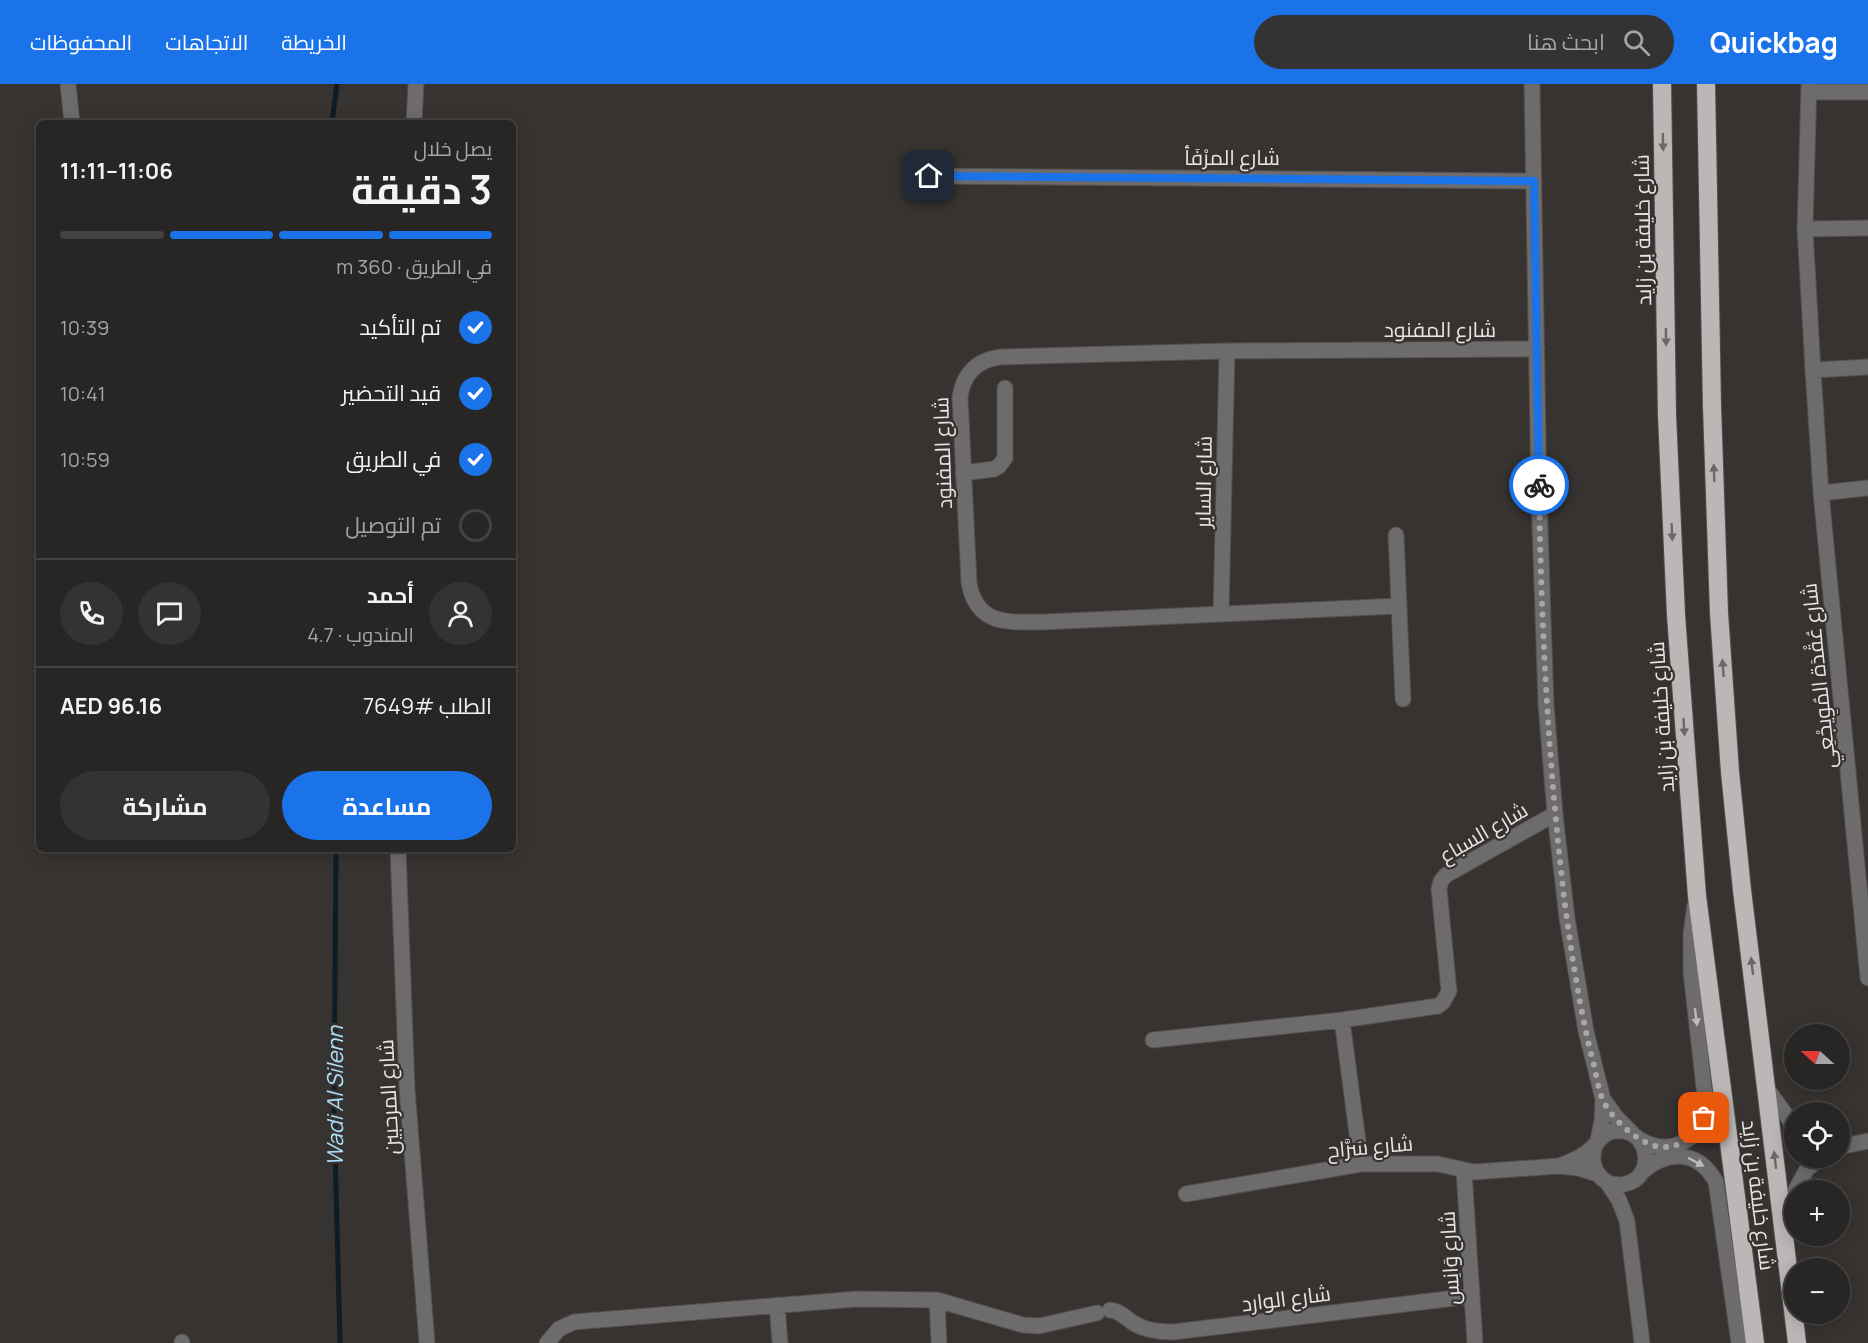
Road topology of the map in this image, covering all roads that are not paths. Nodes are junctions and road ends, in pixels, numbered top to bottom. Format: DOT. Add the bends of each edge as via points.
graph roads {
  1 [pos="68,84"];
  2 [pos="416,84"];
  3 [pos="1532,84"];
  4 [pos="1662,84"];
  5 [pos="1706,84"];
  6 [pos="1809,88"];
  7 [pos="1868,92"];
  8 [pos="72,120"];
  9 [pos="414,120"];
  10 [pos="929,176"];
  11 [pos="1534,181"];
  12 [pos="1868,228"];
  13 [pos="1805,229"];
  14 [pos="1537,349"];
  15 [pos="1227,351"];
  16 [pos="1868,367"];
  17 [pos="1813,370"];
  18 [pos="1005,388"];
  19 [pos="963,473"];
  20 [pos="1868,488"];
  21 [pos="1821,493"];
  22 [pos="1396,535"];
  23 [pos="1399,606"];
  24 [pos="1221,614"];
  25 [pos="1403,699"];
  26 [pos="1555,814"];
  27 [pos="398,852"];
  28 [pos="1697,896"];
  29 [pos="1868,978"];
  30 [pos="1342,1020"];
  31 [pos="1153,1040"];
  32 [pos="1767,1089"];
  33 [pos="1602,1099"];
  34 [pos="1784,1112"];
  35 [pos="1635,1136"];
  36 [pos="1868,1141"];
  37 [pos="1597,1143"];
  38 [pos="1850,1145"];
  39 [pos="1361,1164"];
  40 [pos="1558,1166"];
  41 [pos="1464,1171"];
  42 [pos="1639,1175"];
  43 [pos="1602,1178"];
  44 [pos="1186,1194"];
  45 [pos="1784,1217"];
  46 [pos="1627,1221"];
  47 [pos="1782,1222"];
  48 [pos="1472,1296"];
  49 [pos="937,1300"];
  50 [pos="777,1305"];
  51 [pos="427,1343"];
  52 [pos="547,1343"];
  53 [pos="780,1343"];
  54 [pos="939,1343"];
  55 [pos="1475,1343"];
  56 [pos="1642,1343"];
  57 [pos="1738,1343"];
  58 [pos="1755,1343"];
  59 [pos="1797,1343"];
  1 -- 8 [label="street"];
  2 -- 9 [label="street"];
  3 -- 11 [label="street"];
  4 -- 28 [label="highway, شارع خليفة بن زايد, one-way" via="1666,415"];
  32 -- 5 [label="highway, شارع خليفة بن زايد, one-way" via="1730,772 1719,613"];
  6 -- 7 [label="street, شارع عُقْدَة المُوِيجْعِي"];
  6 -- 13 [label="street, شارع عُقْدَة المُوِيجْعِي"];
  10 -- 11 [label="street, شارع المرْفَأ"];
  11 -- 14 [label="street"];
  12 -- 13 [label="street"];
  13 -- 17 [label="street, شارع عُقْدَة المُوِيجْعِي"];
  14 -- 15 [label="street, شارع المفنود"];
  14 -- 26 [label="street" via="1542,606"];
  15 -- 19 [label="street, شارع المفنود" via="1000,357 982,361 969,372 961,388"];
  15 -- 24 [label="street, شارع الساير"];
  16 -- 17 [label="street"];
  17 -- 21 [label="street, شارع عُقْدَة المُوِيجْعِي"];
  18 -- 19 [label="street" via="1005,459 994,469"];
  19 -- 24 [label="street, شارع المفنود" via="969,583 975,604 992,618 1002,622 1043,622"];
  20 -- 21 [label="street"];
  21 -- 29 [label="street, شارع عُقْدَة المُوِيجْعِي"];
  22 -- 23 [label="street"];
  23 -- 24 [label="street, شارع المفنود"];
  23 -- 25 [label="street"];
  26 -- 30 [label="street, شارع السباع" via="1441,881 1449,991 1443,1002 1432,1008"];
  26 -- 33 [label="street" via="1572,956"];
  27 -- 51 [label="street, شارع المرحبين" via="407,1088"];
  28 -- 35 [label="street, one-way" via="1690,953 1706,1106 1704,1118 1691,1137 1670,1147 1648,1144"];
  28 -- 58 [label="highway, شارع خليفة بن زايد"];
  30 -- 31 [label="street, شارع السباع"];
  30 -- 39 [label="street"];
  32 -- 34 [label="street"];
  47 -- 32 [label="highway, شارع خليفة بن زايد, one-way"];
  33 -- 35 [label="street"];
  33 -- 37 [label="street"];
  35 -- 37 [label="street" via="1617,1130"];
  35 -- 42 [label="street" via="1646,1154"];
  36 -- 38 [label="street"];
  37 -- 40 [label="street, شارع سَرَّاح" via="1578,1158"];
  37 -- 43 [label="street" via="1592,1160"];
  39 -- 41 [label="street, شارع سَرَّاح" via="1438,1164"];
  39 -- 44 [label="street, شارع سَرَّاح"];
  40 -- 41 [label="street, شارع سَرَّاح"];
  40 -- 43 [label="street, شارع سَرَّاح" via="1578,1168"];
  41 -- 48 [label="street, شارع وَانِس"];
  42 -- 43 [label="street" via="1627,1184 1617,1185"];
  42 -- 46 [label="street" via="1629,1200"];
  42 -- 57 [label="street, one-way" via="1671,1156 1693,1159 1711,1173 1716,1182"];
  43 -- 46 [label="street" via="1619,1200"];
  45 -- 47 [label="street"];
  46 -- 56 [label="street"];
  47 -- 59 [label="highway, شارع خليفة بن زايد"];
  48 -- 49 [label="street, شارع الوارد" via="1173,1332 1145,1329 1119,1312 1104,1311 1039,1326 1023,1325"];
  48 -- 55 [label="street, شارع وَانِس"];
  49 -- 50 [label="street" via="857,1299"];
  49 -- 54 [label="street"];
  50 -- 52 [label="street" via="574,1322 559,1329"];
  50 -- 53 [label="street"];
}
